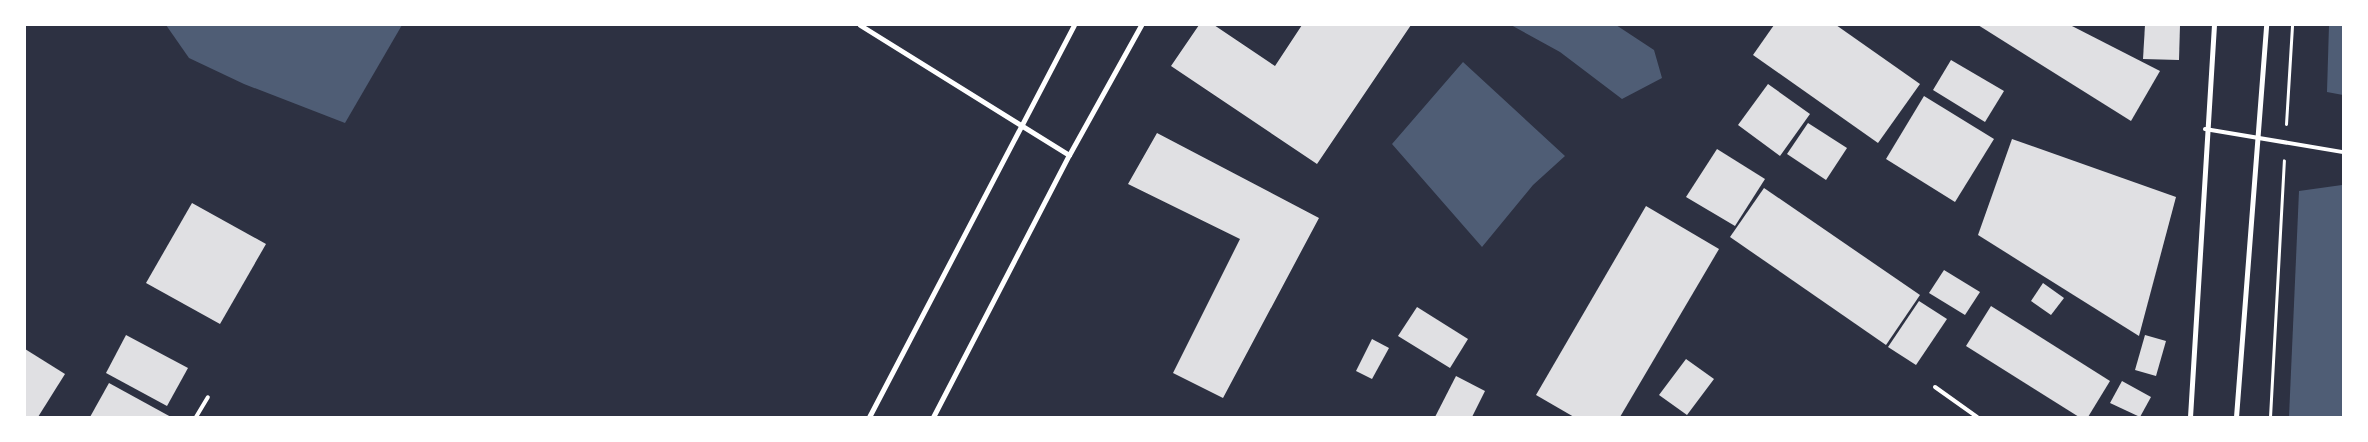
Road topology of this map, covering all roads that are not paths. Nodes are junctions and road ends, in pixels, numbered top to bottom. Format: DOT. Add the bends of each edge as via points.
graph roads {
  1 [pos="860,25"];
  2 [pos="1074,25"];
  3 [pos="1141,25"];
  4 [pos="2214,25"];
  5 [pos="2266,25"];
  6 [pos="1020,126"];
  7 [pos="2205,129"];
  8 [pos="2258,139"];
  9 [pos="2343,152"];
  10 [pos="1068,155"];
  11 [pos="1934,387"];
  12 [pos="208,397"];
  13 [pos="196,417"];
  14 [pos="870,417"];
  15 [pos="933,417"];
  16 [pos="1977,417"];
  17 [pos="2190,417"];
  18 [pos="2236,417"];
  1 -- 6 [label="street"];
  2 -- 6 [label="street"];
  3 -- 10 [label="street"];
  4 -- 7 [label="street"];
  5 -- 8 [label="street"];
  6 -- 10 [label="street"];
  6 -- 14 [label="street"];
  7 -- 8 [label="lane"];
  7 -- 17 [label="street"];
  8 -- 9 [label="lane"];
  8 -- 18 [label="street"];
  10 -- 15 [label="street"];
  11 -- 16 [label="lane"];
  12 -- 13 [label="lane"];
}
